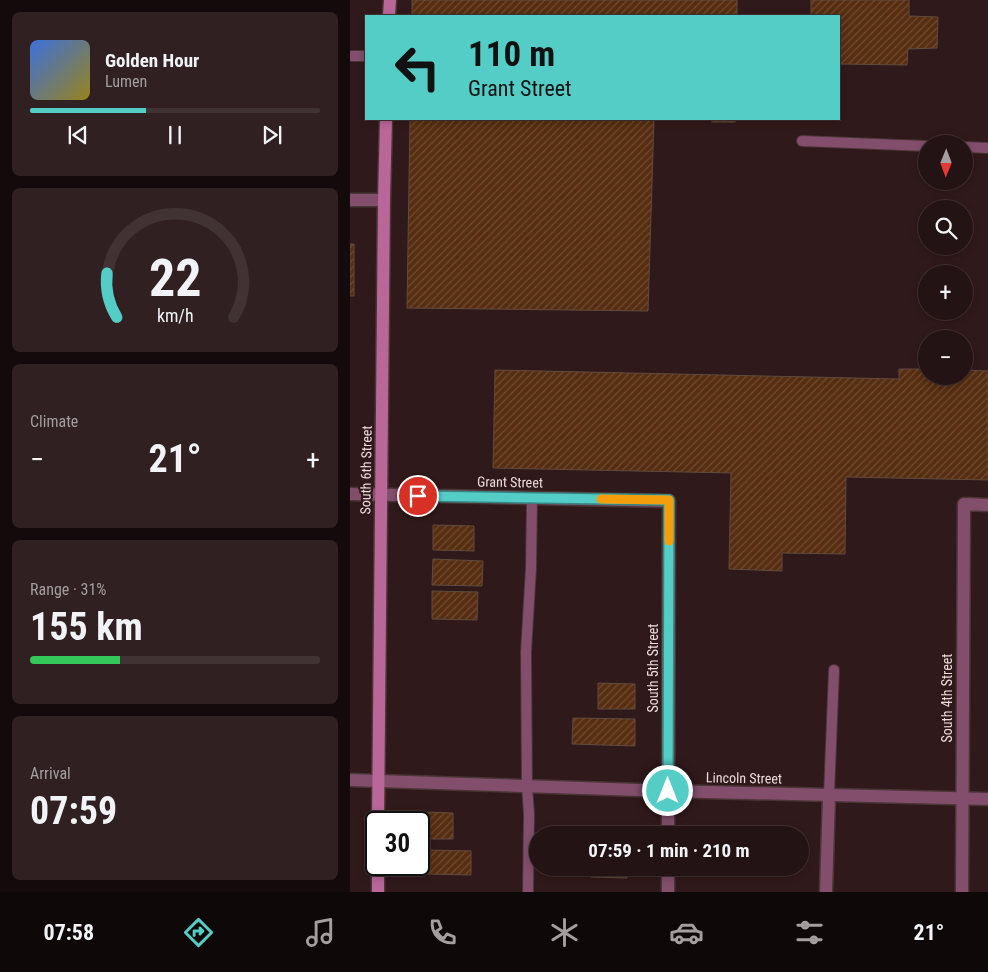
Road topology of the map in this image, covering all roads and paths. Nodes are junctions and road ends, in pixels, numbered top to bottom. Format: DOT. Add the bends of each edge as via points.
graph roads {
  1 [pos="390,0"];
  2 [pos="389,15"];
  3 [pos="350,56"];
  4 [pos="365,56"];
  5 [pos="386,120"];
  6 [pos="802,141"];
  7 [pos="918,146"];
  8 [pos="973,147"];
  9 [pos="988,148"];
  10 [pos="350,200"];
  11 [pos="384,200"];
  12 [pos="350,494"];
  13 [pos="381,495"];
  14 [pos="532,498"];
  15 [pos="669,500"];
  16 [pos="988,505"];
  17 [pos="834,670"];
  18 [pos="350,780"];
  19 [pos="378,781"];
  20 [pos="527,786"];
  21 [pos="668,791"];
  22 [pos="829,795"];
  23 [pos="962,799"];
  24 [pos="988,799"];
  25 [pos="378,811"];
  26 [pos="668,826"];
  27 [pos="378,876"];
  28 [pos="668,876"];
  29 [pos="378,892"];
  30 [pos="528,892"];
  31 [pos="668,892"];
  32 [pos="826,892"];
  33 [pos="962,892"];
  1 -- 2 [label="street"];
  3 -- 4 [label="lane"];
  5 -- 11 [label="street, South 6th Street"];
  6 -- 7 [label="lane"];
  8 -- 9 [label="lane"];
  10 -- 11 [label="street"];
  11 -- 13 [label="street, South 6th Street"];
  12 -- 13 [label="street, Grant Street"];
  13 -- 14 [label="street, Grant Street"];
  13 -- 19 [label="street, South 6th Street"];
  14 -- 15 [label="street, Grant Street"];
  14 -- 20 [label="lane" via="526,652"];
  15 -- 21 [label="street, South 5th Street"];
  16 -- 23 [label="street, South 4th Street" via="964,504"];
  17 -- 22 [label="lane"];
  18 -- 19 [label="street, Lincoln Street"];
  19 -- 20 [label="street, Lincoln Street"];
  19 -- 25 [label="street, South 6th Street"];
  20 -- 21 [label="street, Lincoln Street"];
  20 -- 30 [label="lane"];
  21 -- 22 [label="street, Lincoln Street"];
  21 -- 26 [label="street, South 5th Street"];
  22 -- 23 [label="street, Lincoln Street"];
  22 -- 32 [label="street"];
  23 -- 24 [label="street, Lincoln Street"];
  23 -- 33 [label="street, South 4th Street"];
  27 -- 29 [label="street"];
  28 -- 31 [label="street"];
}
